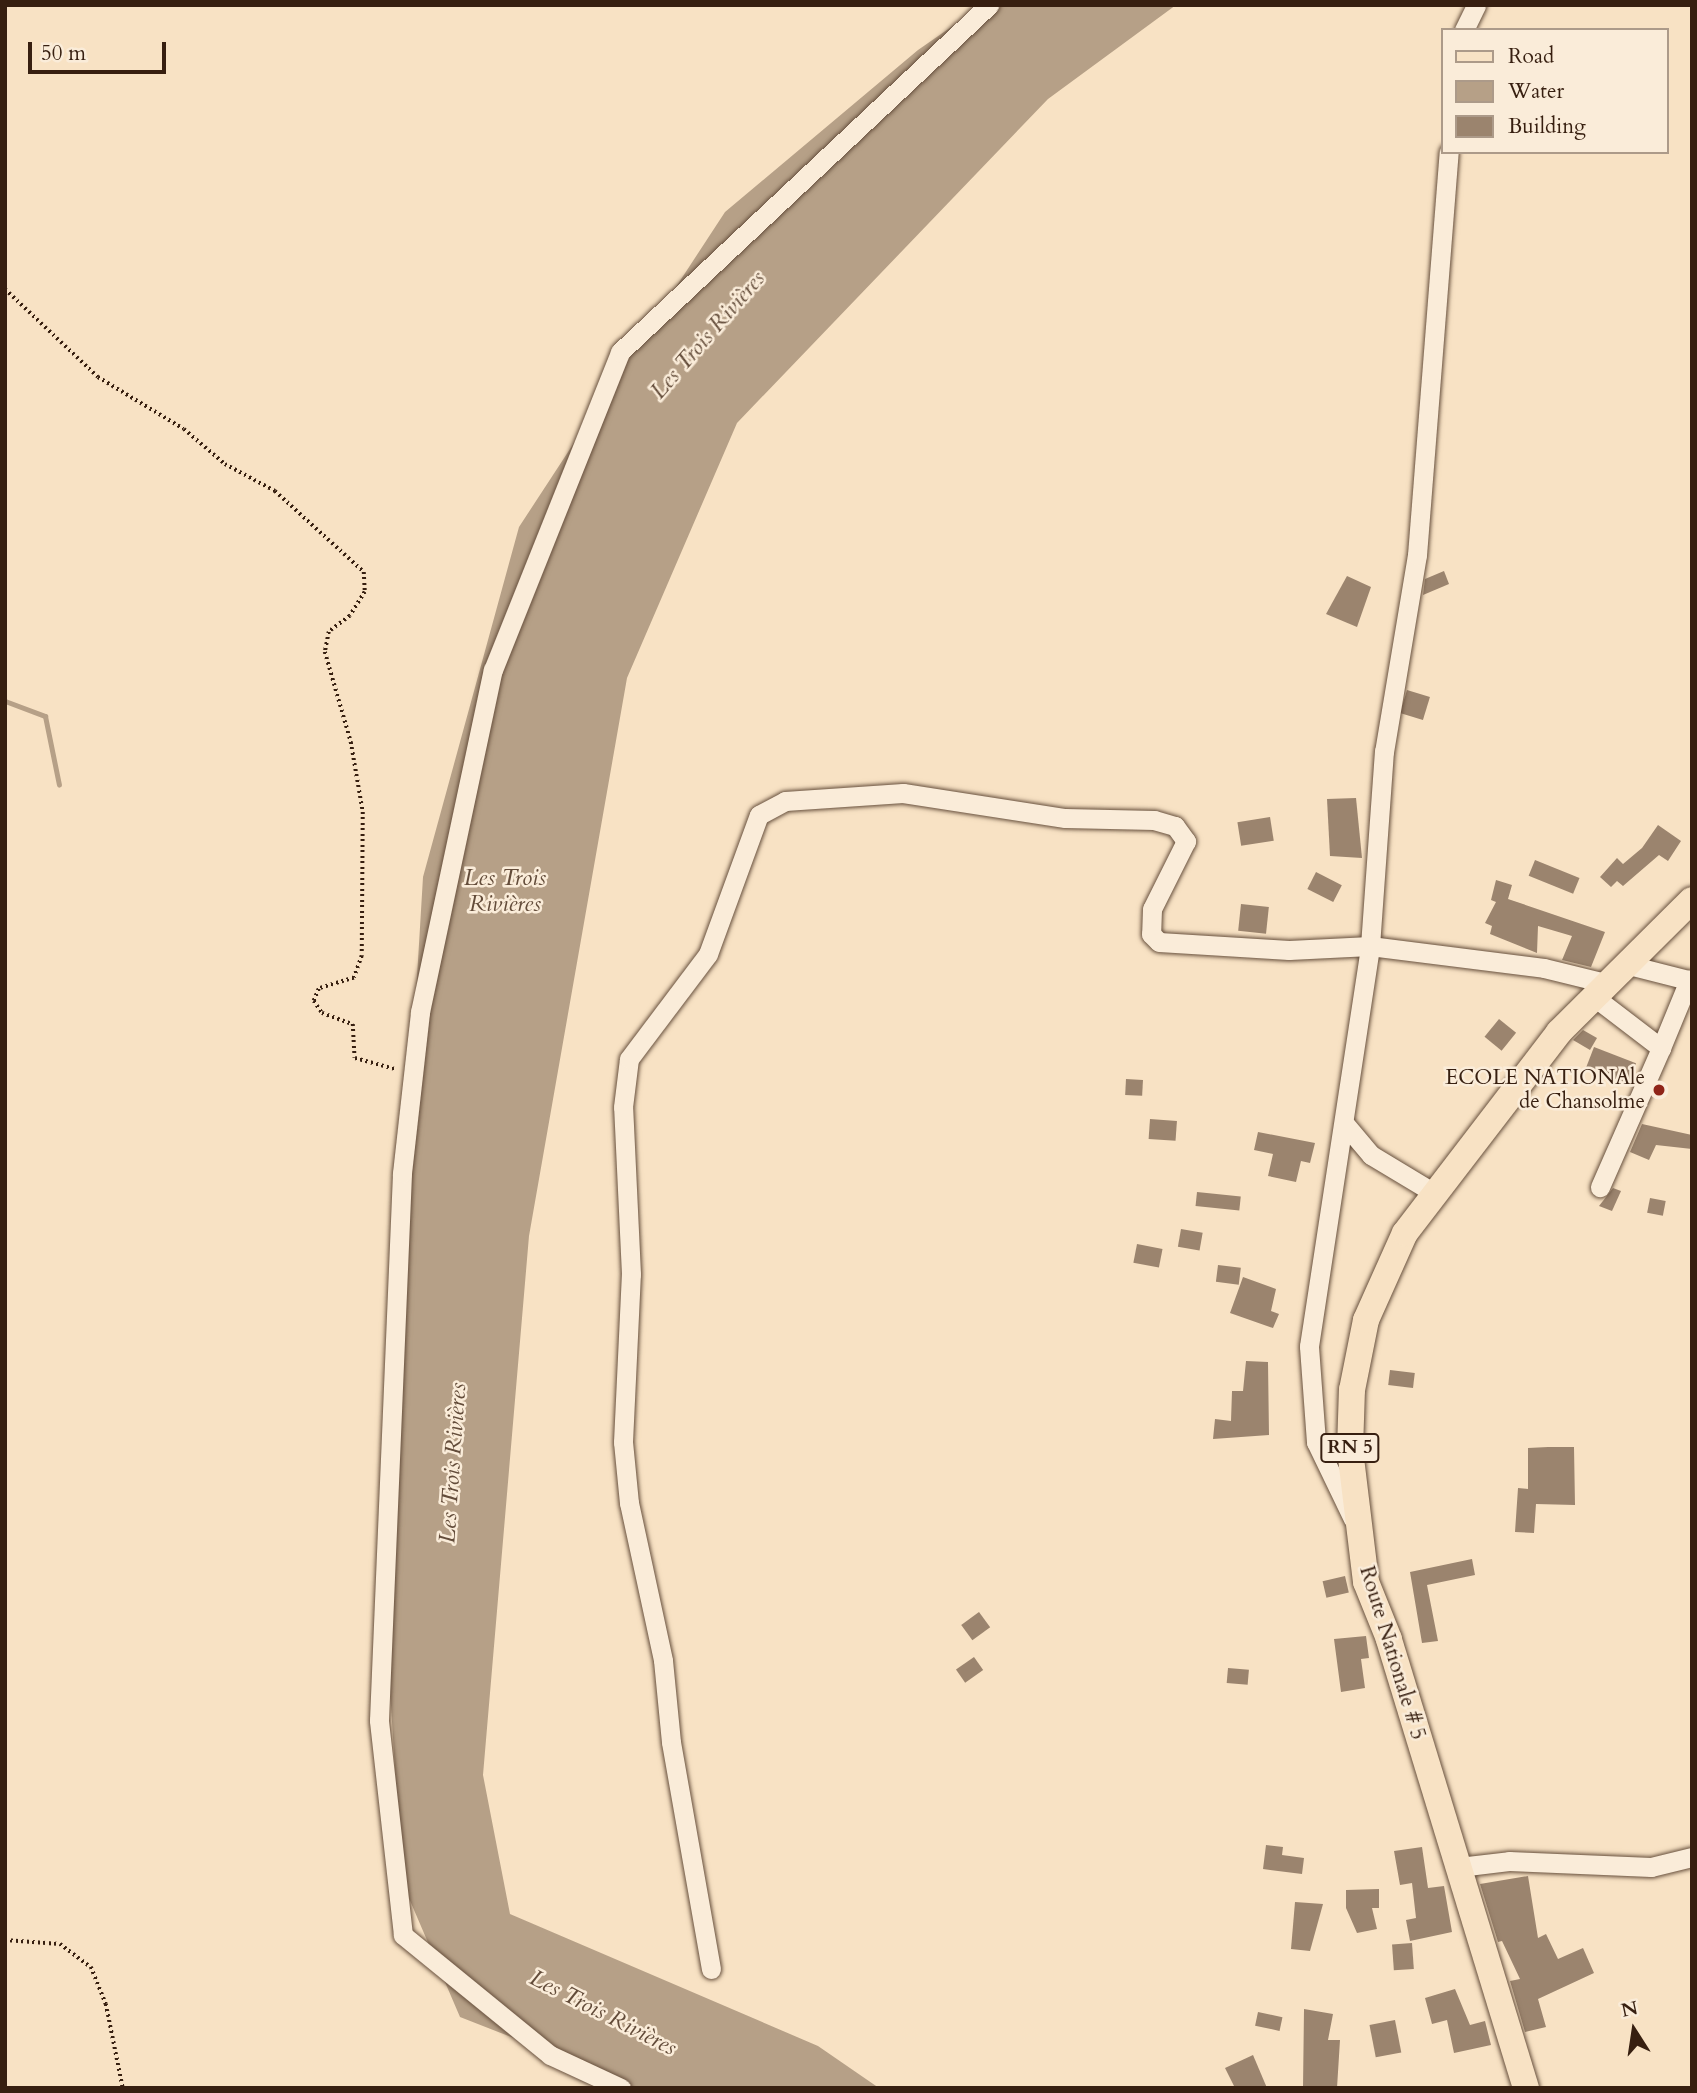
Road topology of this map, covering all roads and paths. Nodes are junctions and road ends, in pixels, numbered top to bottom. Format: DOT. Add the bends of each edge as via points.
graph roads {
  1 [pos="989,5"];
  2 [pos="1476,5"];
  3 [pos="1465,28"];
  4 [pos="1449,154"];
  5 [pos="5,289"];
  6 [pos="1692,900"];
  7 [pos="1370,946"];
  8 [pos="1625,964"];
  9 [pos="1690,981"];
  10 [pos="1599,989"];
  11 [pos="1661,1048"];
  12 [pos="414,1070"];
  13 [pos="1344,1124"];
  14 [pos="1600,1187"];
  15 [pos="1434,1193"];
  16 [pos="1359,1529"];
  17 [pos="1692,1857"];
  18 [pos="1459,1867"];
  19 [pos="5,1940"];
  20 [pos="711,1969"];
  21 [pos="122,2088"];
  22 [pos="621,2088"];
  23 [pos="1526,2088"];
  1 -- 12 [label="street" via="620,352 493,670 420,1012"];
  2 -- 3 [label="street"];
  4 -- 7 [label="street" via="1418,555 1384,752"];
  5 -- 12 [label="path" via="98,377 184,429 225,464 275,491 363,572 365,592 325,640 363,812 362,956 354,978 319,989 314,1001 322,1013 353,1024 355,1058 381,1069"];
  6 -- 8 [label="main road, Route Nationale # 5 / RN 5"];
  7 -- 10 [label="street" via="1544,968"];
  7 -- 13 [label="street"];
  7 -- 20 [label="street" via="1289,950 1159,942 1151,934 1152,909 1186,841 1175,826 1154,820 1065,818 903,793 785,801 760,815 708,954 629,1059 623,1107 631,1274 622,1442"];
  8 -- 9 [label="street"];
  8 -- 10 [label="main road, Route Nationale # 5 / RN 5"];
  9 -- 11 [label="street"];
  10 -- 11 [label="street"];
  10 -- 15 [label="main road, Route Nationale # 5 / RN 5" via="1559,1031"];
  11 -- 14 [label="street"];
  12 -- 22 [label="street" via="402,1173 379,1720 403,1935 550,2055"];
  13 -- 15 [label="street" via="1370,1155"];
  13 -- 16 [label="street" via="1309,1346 1316,1443"];
  15 -- 16 [label="main road, Route Nationale # 5 / RN 5" via="1405,1233 1366,1320 1352,1390 1350,1449"];
  16 -- 18 [label="main road, Route Nationale # 5 / RN 5" via="1366,1583"];
  17 -- 18 [label="street" via="1651,1867 1509,1861"];
  18 -- 23 [label="main road, Route Nationale # 5 / RN 5"];
  19 -- 21 [label="path" via="60,1944 91,1967 106,2004"];
}
